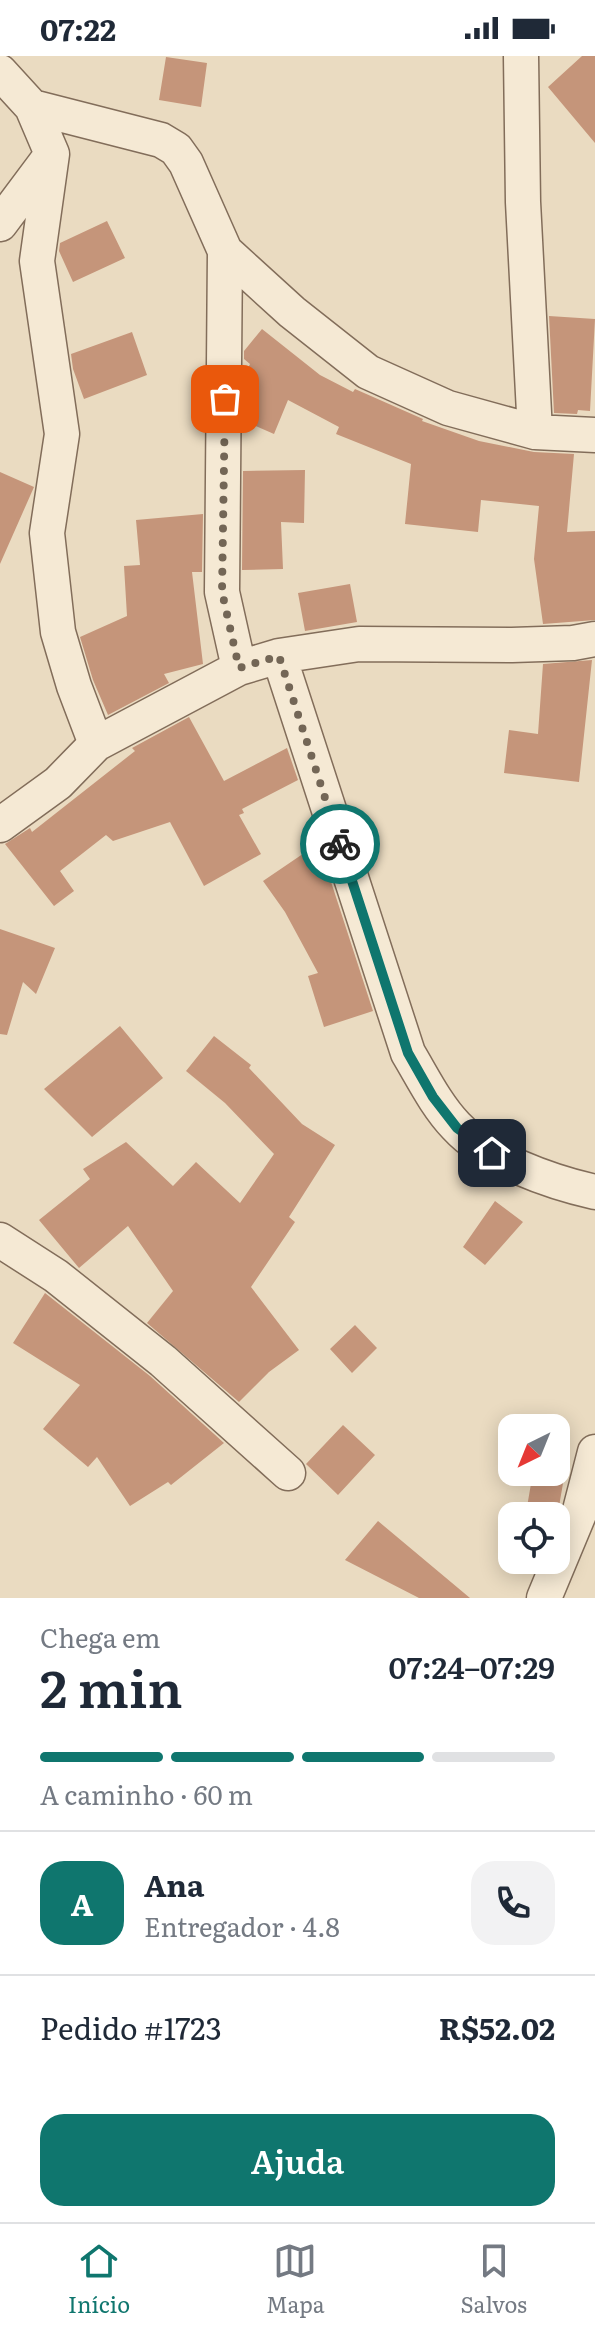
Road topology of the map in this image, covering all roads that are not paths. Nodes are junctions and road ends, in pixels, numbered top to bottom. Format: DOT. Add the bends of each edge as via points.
graph roads {
  1 [pos="521,56"];
  2 [pos="0,72"];
  3 [pos="32,107"];
  4 [pos="52,154"];
  5 [pos="0,224"];
  6 [pos="225,251"];
  7 [pos="535,432"];
  8 [pos="595,435"];
  9 [pos="595,639"];
  10 [pos="279,656"];
  11 [pos="239,668"];
  12 [pos="96,744"];
  13 [pos="0,825"];
  14 [pos="595,1192"];
  15 [pos="0,1240"];
  16 [pos="595,1452"];
  17 [pos="288,1473"];
  18 [pos="544,1598"];
  1 -- 7 [label="street"];
  2 -- 3 [label="street"];
  3 -- 4 [label="street"];
  3 -- 6 [label="street" via="161,140 176,149"];
  4 -- 5 [label="street"];
  4 -- 12 [label="street" via="37,261 62,434 47,533 58,632"];
  6 -- 7 [label="street" via="368,372 448,408"];
  6 -- 11 [label="street" via="222,592"];
  7 -- 8 [label="street"];
  9 -- 10 [label="street" via="512,645 359,644"];
  10 -- 11 [label="street"];
  10 -- 14 [label="street" via="408,1053 433,1097 457,1128 492,1153 564,1185"];
  11 -- 12 [label="street"];
  12 -- 13 [label="street" via="58,783"];
  15 -- 17 [label="street" via="56,1276 152,1352"];
  16 -- 18 [label="street" via="579,1514"];
}
